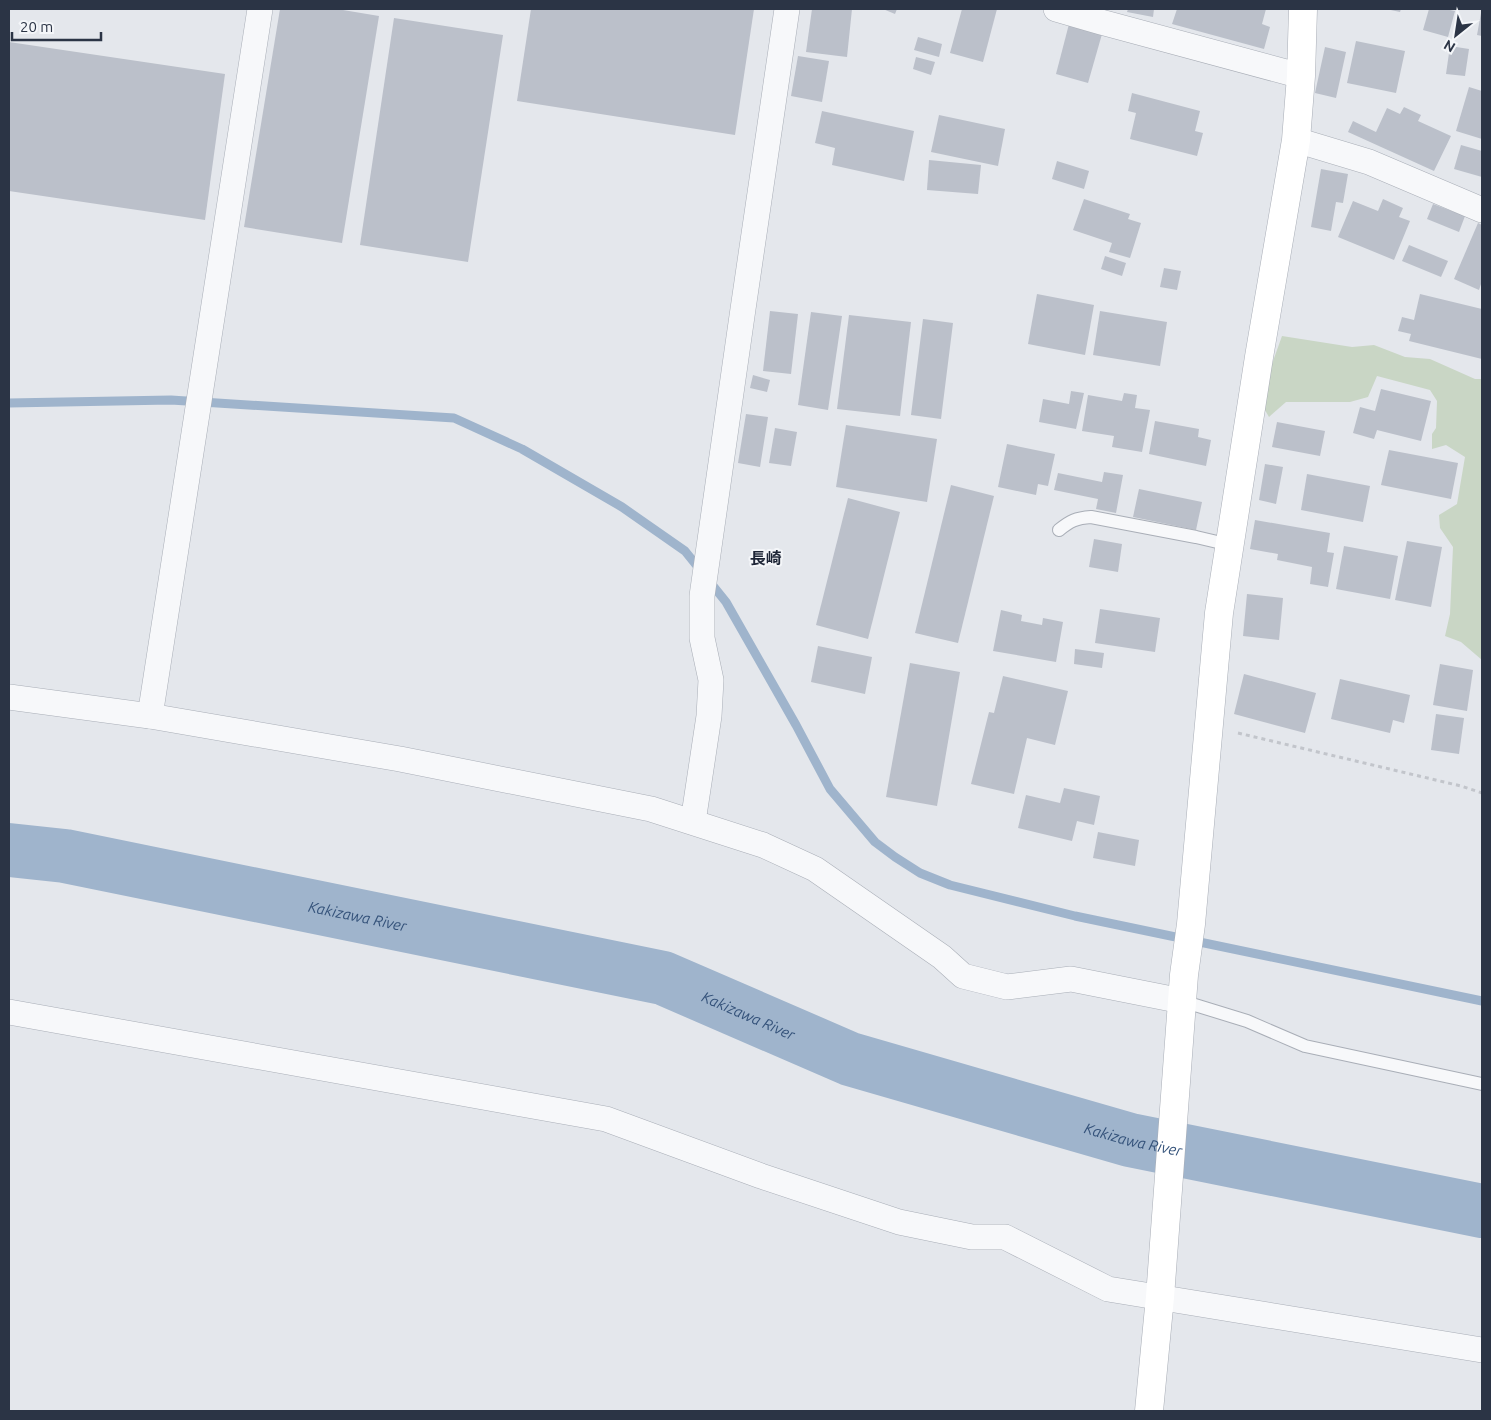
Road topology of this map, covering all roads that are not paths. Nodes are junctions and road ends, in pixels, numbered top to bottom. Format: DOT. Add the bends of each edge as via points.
graph roads {
  1 [pos="260,9"];
  2 [pos="787,9"];
  3 [pos="1056,9"];
  4 [pos="1304,9"];
  5 [pos="1301,76"];
  6 [pos="1296,140"];
  7 [pos="1482,210"];
  8 [pos="1059,530"];
  9 [pos="1230,545"];
  10 [pos="9,697"];
  11 [pos="150,716"];
  12 [pos="693,822"];
  13 [pos="1183,988"];
  14 [pos="9,1012"];
  15 [pos="1482,1084"];
  16 [pos="1160,1297"];
  17 [pos="1482,1350"];
  18 [pos="1149,1411"];
  1 -- 11 [label="street"];
  2 -- 12 [label="street" via="702,596 702,638 711,680 710,716"];
  3 -- 5 [label="street"];
  4 -- 5 [label="street"];
  5 -- 6 [label="street"];
  6 -- 7 [label="street" via="1369,162"];
  6 -- 9 [label="street"];
  8 -- 9 [label="lane" via="1080,518 1092,518"];
  9 -- 13 [label="street" via="1219,613"];
  10 -- 11 [label="street"];
  11 -- 12 [label="street" via="400,759 651,809"];
  12 -- 13 [label="street" via="763,845 815,869 942,957 963,976 1007,987 1071,979"];
  13 -- 15 [label="lane" via="1305,1046"];
  13 -- 16 [label="street"];
  14 -- 16 [label="street" via="606,1118 761,1176 899,1222 972,1237 1005,1237 1108,1289"];
  16 -- 17 [label="street"];
  16 -- 18 [label="street"];
}
